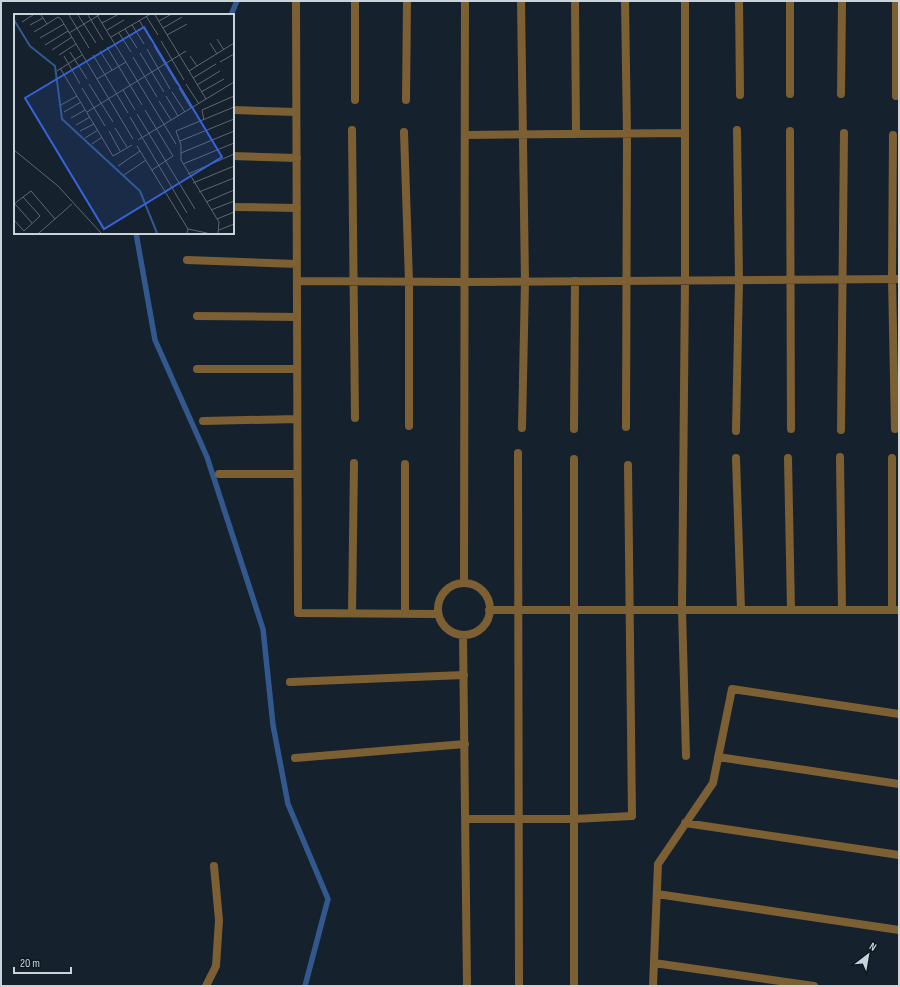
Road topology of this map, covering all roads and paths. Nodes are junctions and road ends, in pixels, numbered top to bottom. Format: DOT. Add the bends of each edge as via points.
graph roads {
  1 [pos="296,1"];
  2 [pos="355,1"];
  3 [pos="407,1"];
  4 [pos="465,1"];
  5 [pos="521,1"];
  6 [pos="575,1"];
  7 [pos="625,1"];
  8 [pos="685,1"];
  9 [pos="740,1"];
  10 [pos="790,1"];
  11 [pos="842,1"];
  12 [pos="896,1"];
  13 [pos="790,94"];
  14 [pos="841,94"];
  15 [pos="740,96"];
  16 [pos="896,96"];
  17 [pos="355,100"];
  18 [pos="406,100"];
  19 [pos="234,110"];
  20 [pos="296,112"];
  21 [pos="352,130"];
  22 [pos="737,130"];
  23 [pos="790,131"];
  24 [pos="404,132"];
  25 [pos="685,133"];
  26 [pos="844,133"];
  27 [pos="524,134"];
  28 [pos="576,134"];
  29 [pos="627,134"];
  30 [pos="464,135"];
  31 [pos="893,135"];
  32 [pos="234,156"];
  33 [pos="297,158"];
  34 [pos="234,207"];
  35 [pos="297,208"];
  36 [pos="187,260"];
  37 [pos="297,264"];
  38 [pos="895,279"];
  39 [pos="739,280"];
  40 [pos="790,280"];
  41 [pos="843,280"];
  42 [pos="297,281"];
  43 [pos="355,281"];
  44 [pos="575,281"];
  45 [pos="626,281"];
  46 [pos="685,281"];
  47 [pos="409,282"];
  48 [pos="464,282"];
  49 [pos="525,282"];
  50 [pos="197,316"];
  51 [pos="297,317"];
  52 [pos="197,369"];
  53 [pos="297,369"];
  54 [pos="355,418"];
  55 [pos="297,419"];
  56 [pos="203,421"];
  57 [pos="409,426"];
  58 [pos="626,427"];
  59 [pos="522,428"];
  60 [pos="574,429"];
  61 [pos="791,429"];
  62 [pos="895,429"];
  63 [pos="841,430"];
  64 [pos="736,431"];
  65 [pos="518,453"];
  66 [pos="840,457"];
  67 [pos="736,458"];
  68 [pos="788,458"];
  69 [pos="892,458"];
  70 [pos="574,460"];
  71 [pos="354,463"];
  72 [pos="404,464"];
  73 [pos="628,464"];
  74 [pos="219,474"];
  75 [pos="297,474"];
  76 [pos="464,583"];
  77 [pos="489,610"];
  78 [pos="520,610"];
  79 [pos="575,610"];
  80 [pos="628,610"];
  81 [pos="682,610"];
  82 [pos="741,610"];
  83 [pos="791,610"];
  84 [pos="842,610"];
  85 [pos="896,610"];
  86 [pos="352,613"];
  87 [pos="405,613"];
  88 [pos="438,614"];
  89 [pos="463,635"];
  90 [pos="464,674"];
  91 [pos="290,682"];
  92 [pos="899,714"];
  93 [pos="464,744"];
  94 [pos="686,756"];
  95 [pos="718,757"];
  96 [pos="295,758"];
  97 [pos="899,784"];
  98 [pos="574,819"];
  99 [pos="465,820"];
  100 [pos="517,820"];
  101 [pos="685,824"];
  102 [pos="899,855"];
  103 [pos="214,866"];
  104 [pos="657,894"];
  105 [pos="899,930"];
  106 [pos="654,963"];
  107 [pos="206,986"];
  108 [pos="467,986"];
  109 [pos="519,986"];
  110 [pos="574,986"];
  111 [pos="654,986"];
  112 [pos="814,986"];
  1 -- 20 [label="street"];
  2 -- 17 [label="street"];
  3 -- 18 [label="street"];
  4 -- 30 [label="street"];
  5 -- 27 [label="street"];
  6 -- 28 [label="street"];
  7 -- 29 [label="street"];
  8 -- 25 [label="street"];
  9 -- 15 [label="street"];
  10 -- 13 [label="street"];
  11 -- 14 [label="street"];
  12 -- 16 [label="street"];
  19 -- 20 [label="street"];
  20 -- 33 [label="street"];
  21 -- 43 [label="street"];
  22 -- 39 [label="street"];
  23 -- 40 [label="street"];
  24 -- 47 [label="street"];
  25 -- 29 [label="street"];
  25 -- 46 [label="street"];
  26 -- 41 [label="street"];
  27 -- 28 [label="street"];
  27 -- 30 [label="street"];
  27 -- 49 [label="street"];
  28 -- 29 [label="street"];
  29 -- 45 [label="street"];
  30 -- 48 [label="street"];
  31 -- 38 [label="street"];
  32 -- 33 [label="street"];
  33 -- 35 [label="street"];
  34 -- 35 [label="street"];
  35 -- 37 [label="street"];
  36 -- 37 [label="street"];
  37 -- 42 [label="street"];
  38 -- 41 [label="street"];
  38 -- 62 [label="street"];
  39 -- 40 [label="street"];
  39 -- 46 [label="street"];
  39 -- 64 [label="street"];
  40 -- 41 [label="street"];
  40 -- 61 [label="street"];
  41 -- 63 [label="street"];
  42 -- 43 [label="street"];
  42 -- 51 [label="street"];
  43 -- 47 [label="street"];
  43 -- 54 [label="street"];
  44 -- 45 [label="street"];
  44 -- 49 [label="street"];
  44 -- 60 [label="street"];
  45 -- 46 [label="street"];
  45 -- 58 [label="street"];
  46 -- 81 [label="street"];
  47 -- 48 [label="street"];
  47 -- 57 [label="street"];
  48 -- 49 [label="street"];
  48 -- 76 [label="street"];
  49 -- 59 [label="street"];
  50 -- 51 [label="street"];
  51 -- 53 [label="street"];
  52 -- 53 [label="street"];
  53 -- 55 [label="street"];
  55 -- 56 [label="street"];
  55 -- 75 [label="street"];
  65 -- 78 [label="street"];
  66 -- 84 [label="street"];
  67 -- 82 [label="street"];
  68 -- 83 [label="street"];
  69 -- 85 [label="street"];
  70 -- 79 [label="street"];
  71 -- 86 [label="street"];
  72 -- 87 [label="street"];
  73 -- 80 [label="street"];
  74 -- 75 [label="street"];
  75 -- 86 [label="street" via="298,612"];
  76 -- 77 [label="street" via="484,592 489,602"];
  76 -- 88 [label="street" via="453,586 444,593 439,602"];
  77 -- 78 [label="street"];
  77 -- 89 [label="street" via="485,625 475,633"];
  78 -- 79 [label="street"];
  78 -- 100 [label="street"];
  79 -- 80 [label="street"];
  79 -- 98 [label="street"];
  80 -- 81 [label="street"];
  80 -- 98 [label="street" via="632,816"];
  81 -- 82 [label="street"];
  81 -- 94 [label="street"];
  82 -- 83 [label="street"];
  83 -- 84 [label="street"];
  84 -- 85 [label="street"];
  86 -- 87 [label="street"];
  87 -- 88 [label="street"];
  88 -- 89 [label="street" via="442,624 451,632"];
  89 -- 90 [label="street"];
  90 -- 91 [label="street"];
  90 -- 93 [label="street"];
  92 -- 95 [label="street" via="732,689"];
  93 -- 96 [label="street"];
  93 -- 99 [label="street"];
  95 -- 97 [label="street"];
  95 -- 101 [label="street" via="713,783"];
  98 -- 100 [label="street"];
  98 -- 110 [label="street"];
  99 -- 100 [label="street"];
  99 -- 108 [label="street"];
  100 -- 109 [label="street"];
  101 -- 102 [label="street"];
  101 -- 104 [label="street" via="658,864"];
  103 -- 107 [label="street" via="219,920 216,966"];
  104 -- 105 [label="street"];
  104 -- 106 [label="street"];
  106 -- 111 [label="street"];
  106 -- 112 [label="street"];
}
